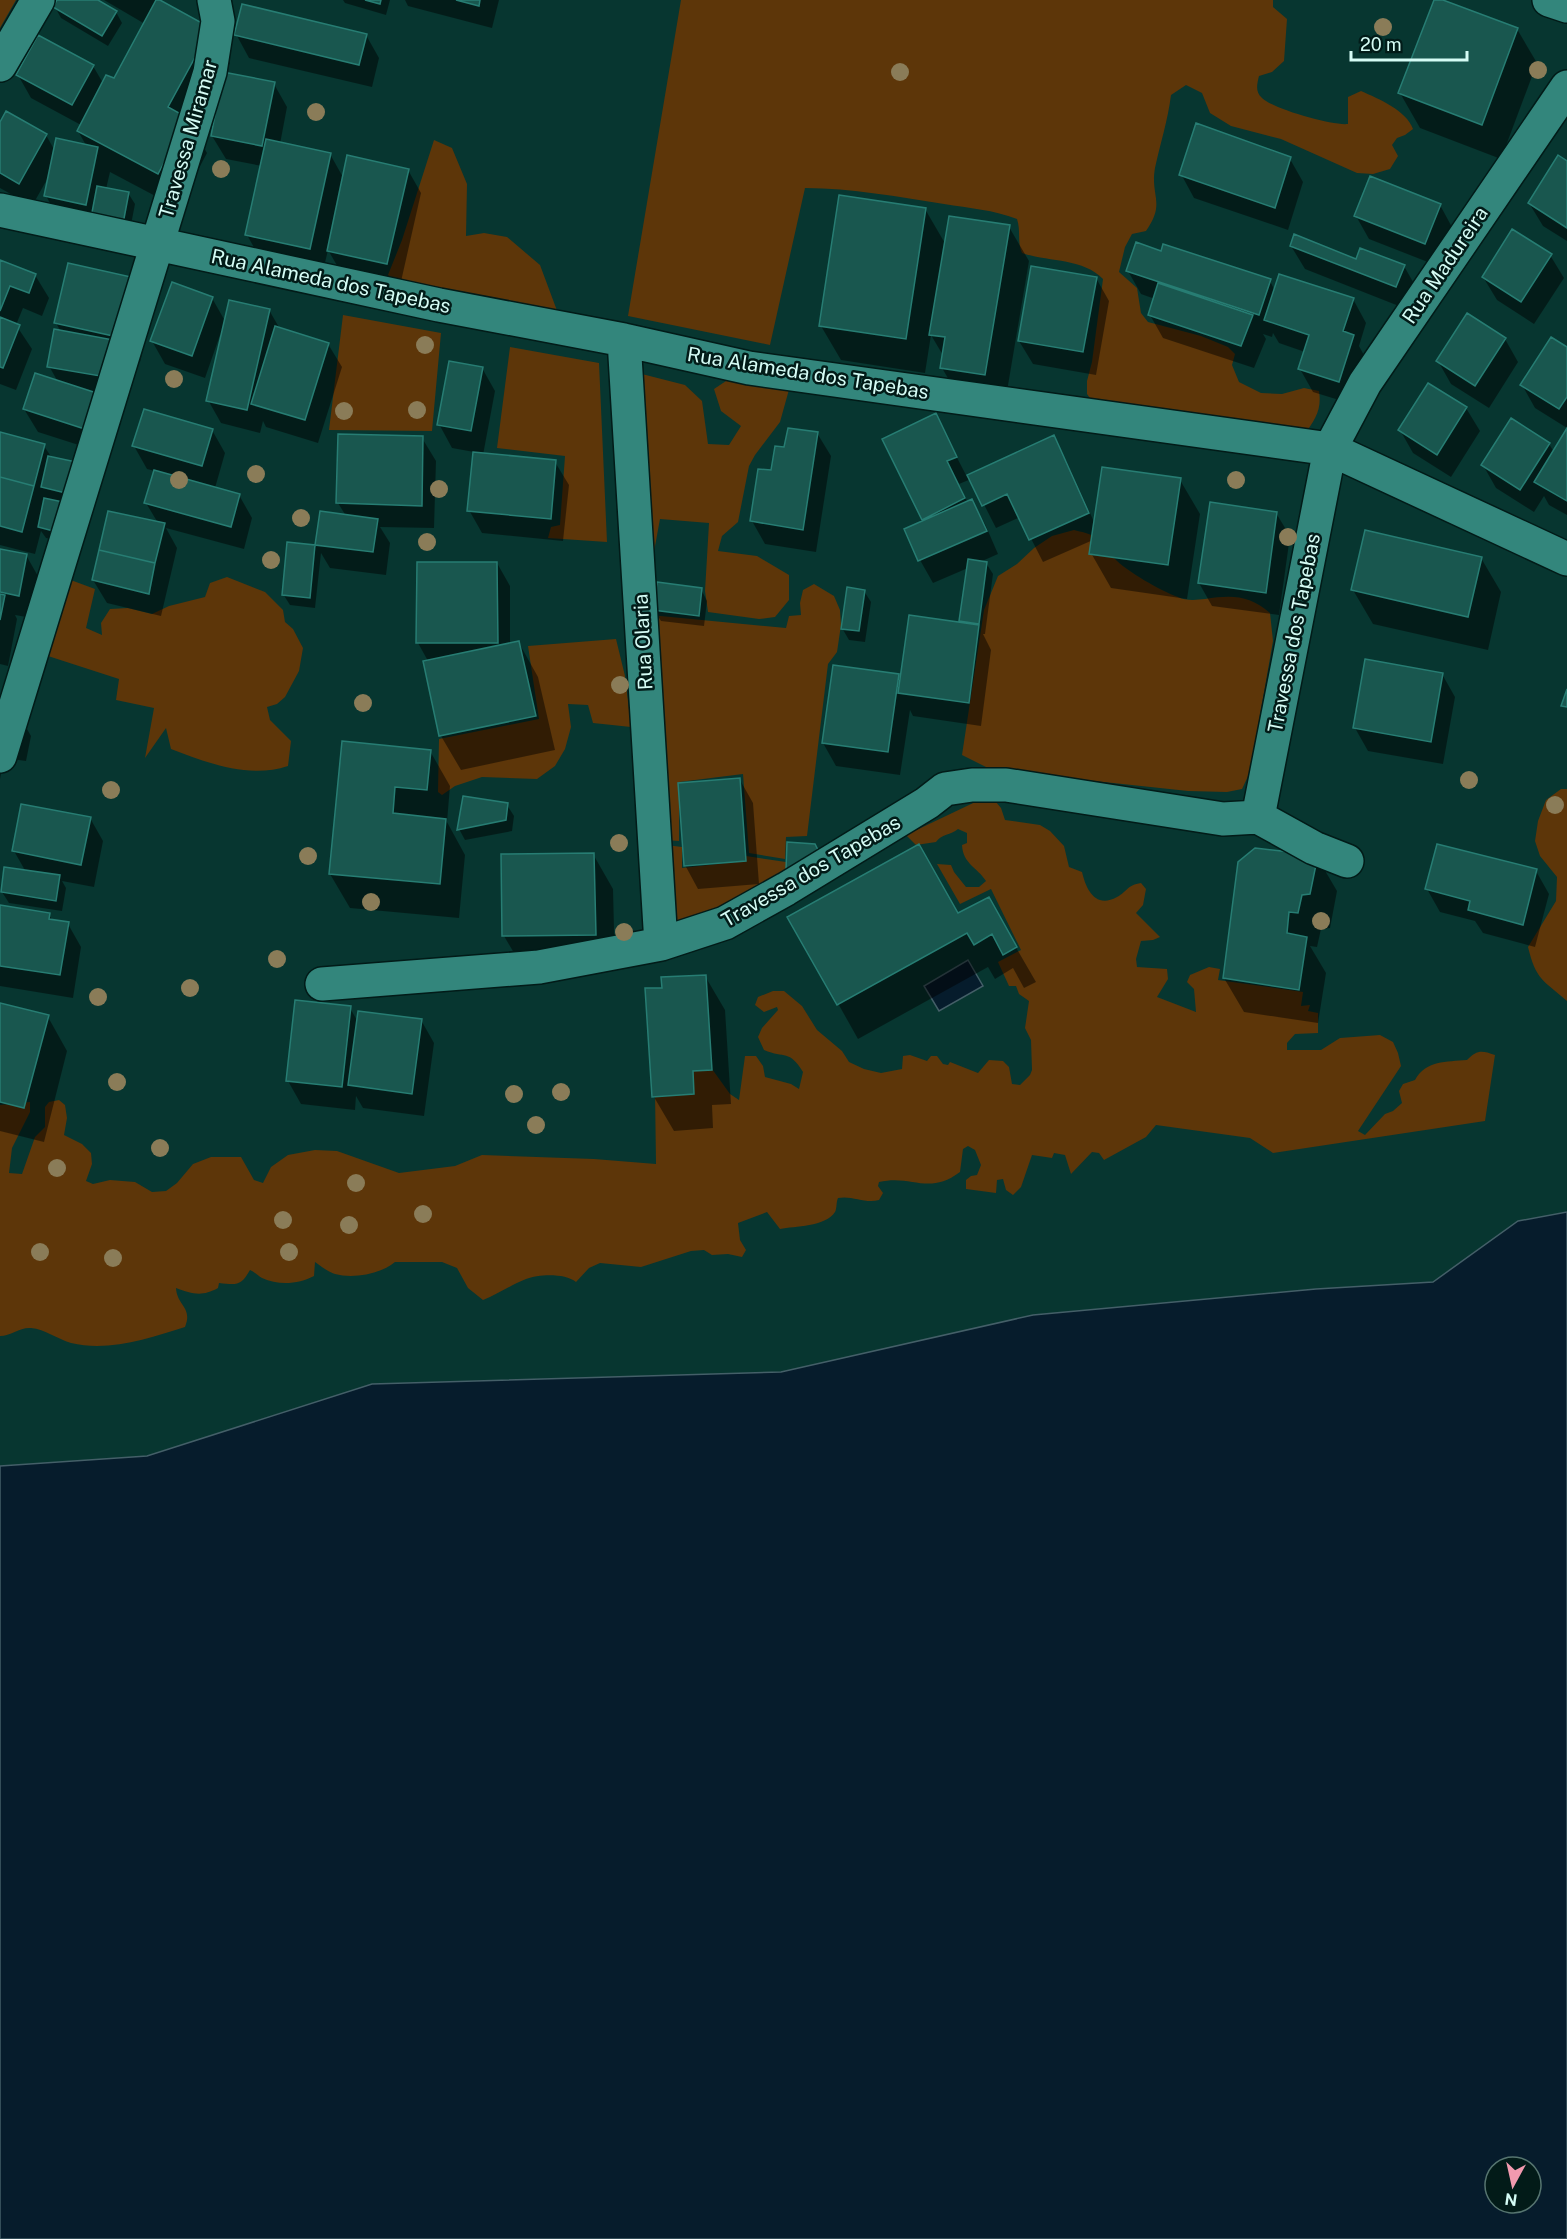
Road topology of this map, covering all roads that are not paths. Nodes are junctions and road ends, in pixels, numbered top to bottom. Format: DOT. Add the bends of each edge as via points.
graph roads {
  1 [pos="38,0"];
  2 [pos="214,0"];
  3 [pos="1549,0"];
  4 [pos="1567,6"];
  5 [pos="0,65"];
  6 [pos="1567,87"];
  7 [pos="0,210"];
  8 [pos="158,243"];
  9 [pos="624,340"];
  10 [pos="1330,449"];
  11 [pos="1567,559"];
  12 [pos="0,756"];
  13 [pos="1258,817"];
  14 [pos="1347,861"];
  15 [pos="661,944"];
  16 [pos="322,984"];
  1 -- 5 [label="street"];
  2 -- 8 [label="street, Travessa Miramar" via="218,21 210,72"];
  3 -- 4 [label="street"];
  6 -- 10 [label="street, Rua Madureira" via="1365,383"];
  7 -- 8 [label="street, Rua Alameda dos Tapebas"];
  8 -- 9 [label="street, Rua Alameda dos Tapebas" via="439,305"];
  8 -- 12 [label="street, Travessa Miramar"];
  9 -- 10 [label="street, Rua Alameda dos Tapebas" via="749,368"];
  9 -- 15 [label="street, Rua Olaria"];
  10 -- 11 [label="street, Rua Alameda dos Tapebas"];
  10 -- 13 [label="street, Travessa dos Tapebas"];
  13 -- 14 [label="street"];
  13 -- 15 [label="street, Travessa dos Tapebas" via="1223,819 1006,785 945,789 725,923"];
  15 -- 16 [label="street, Travessa dos Tapebas" via="539,966"];
}
